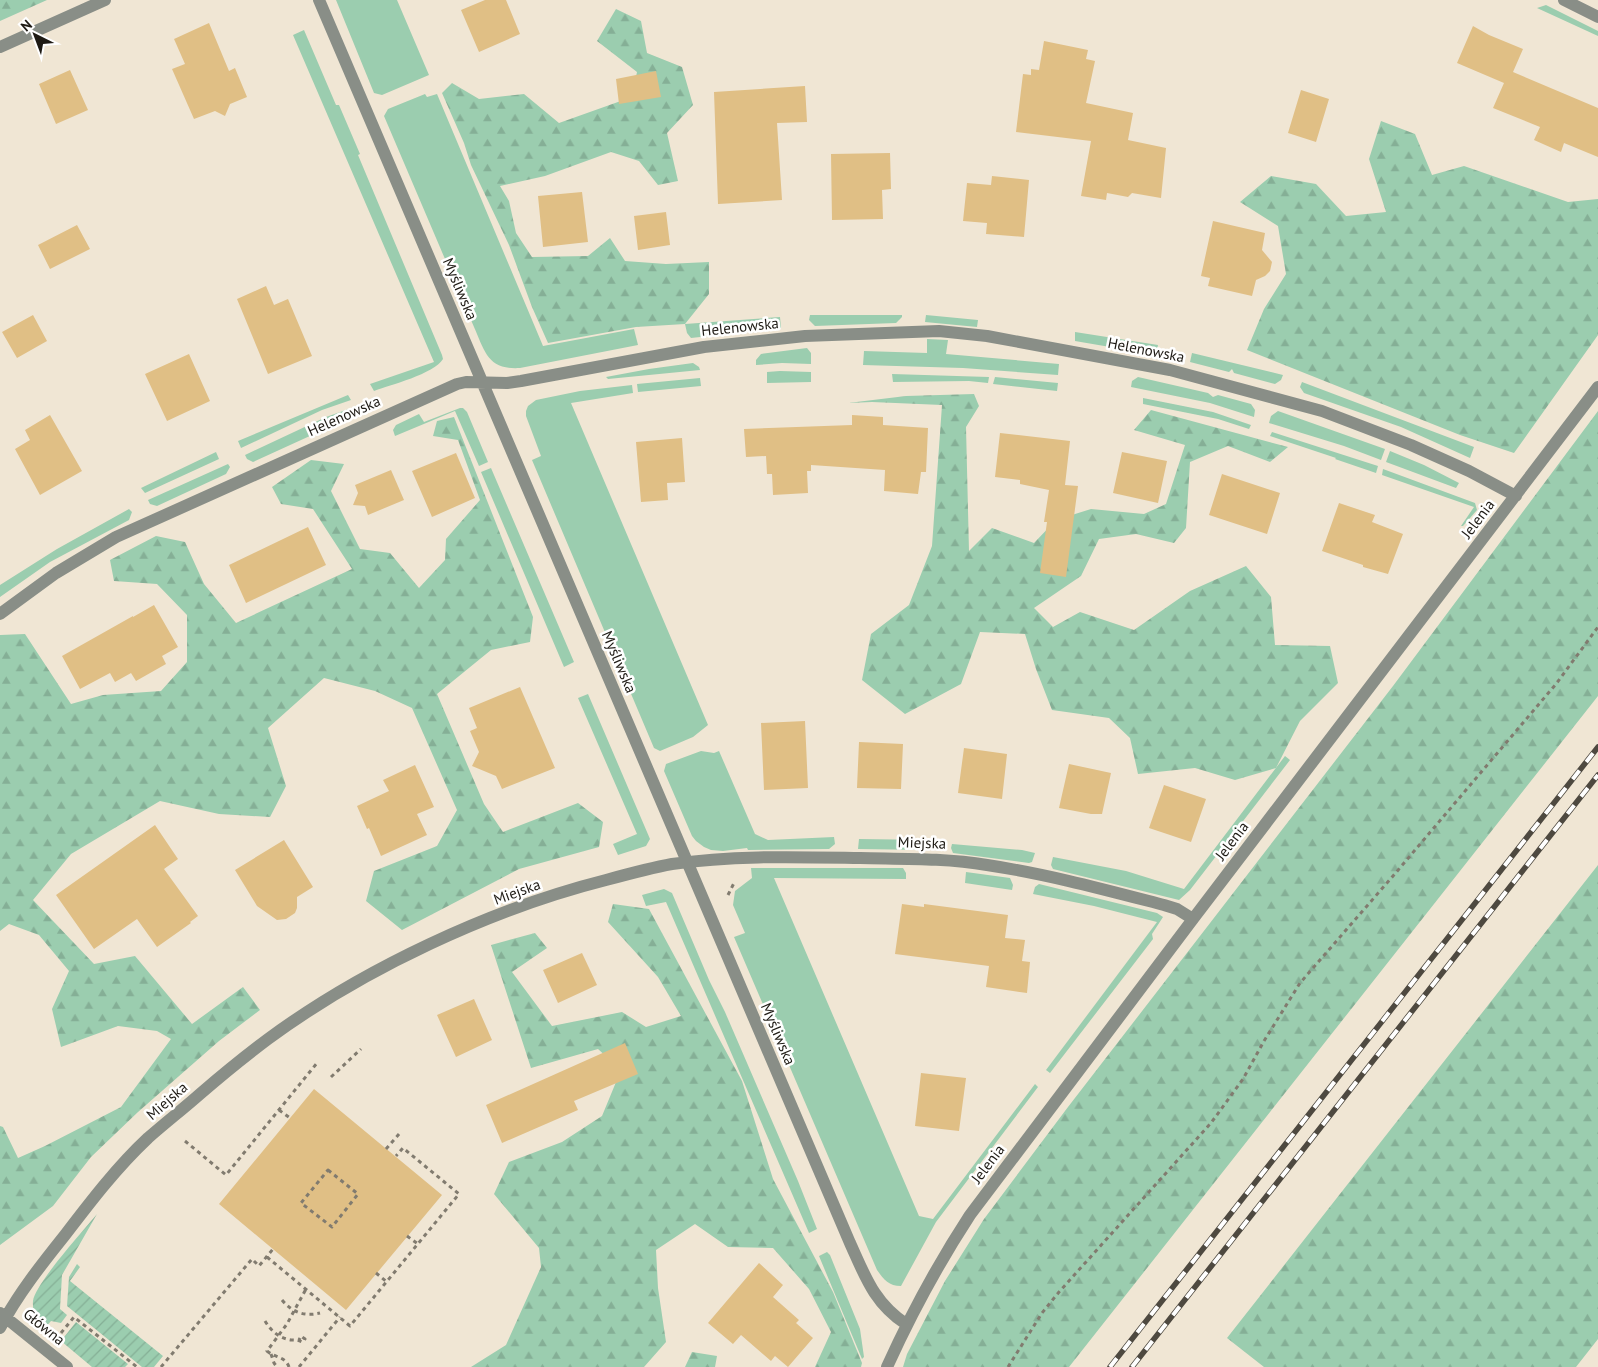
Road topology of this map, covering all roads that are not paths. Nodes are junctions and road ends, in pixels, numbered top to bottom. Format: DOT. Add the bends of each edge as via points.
graph roads {
  1 [pos="105,0"];
  2 [pos="319,0"];
  3 [pos="1564,0"];
  4 [pos="1598,17"];
  5 [pos="0,48"];
  6 [pos="482,382"];
  7 [pos="1598,388"];
  8 [pos="1516,496"];
  9 [pos="0,614"];
  10 [pos="687,863"];
  11 [pos="1193,919"];
  12 [pos="2,1319"];
  13 [pos="906,1324"];
  14 [pos="67,1367"];
  15 [pos="887,1367"];
  1 -- 5 [label="street"];
  2 -- 6 [label="street, Myśliwska"];
  3 -- 4 [label="street"];
  6 -- 8 [label="street, Helenowska" via="507,383 704,347 805,336 940,331 987,336 1131,362 1314,408 1411,445"];
  6 -- 9 [label="street, Helenowska" via="457,384 116,537 56,573"];
  6 -- 10 [label="street, Myśliwska"];
  7 -- 8 [label="street, Jelenia"];
  8 -- 11 [label="street, Jelenia"];
  10 -- 11 [label="street, Miejska" via="812,857 986,864 1164,905"];
  10 -- 12 [label="street, Miejska" via="584,885 464,930 363,979 270,1037 148,1138 125,1162 25,1285"];
  10 -- 13 [label="street, Myśliwska" via="869,1285 884,1307"];
  11 -- 13 [label="street, Jelenia" via="970,1215"];
  12 -- 14 [label="street, Główna"];
  13 -- 15 [label="street, Jelenia"];
}
